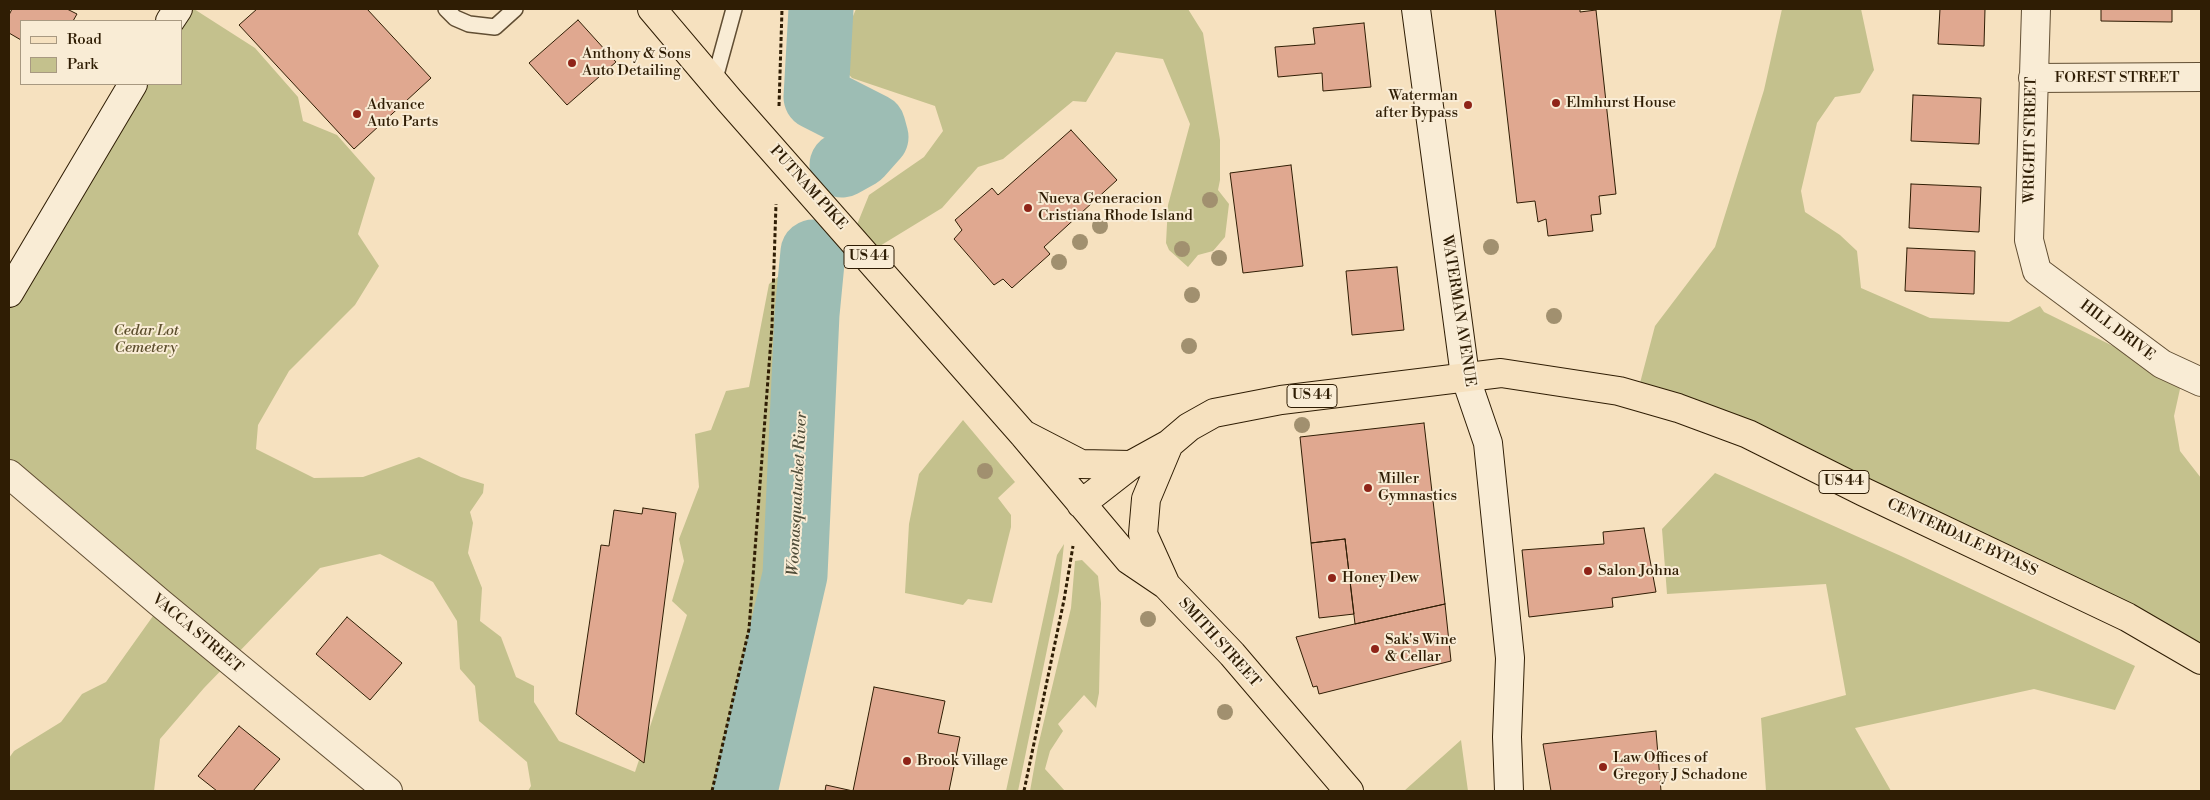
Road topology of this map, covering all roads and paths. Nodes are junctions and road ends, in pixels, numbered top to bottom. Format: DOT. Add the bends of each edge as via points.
graph roads {
  1 [pos="178,9"];
  2 [pos="446,9"];
  3 [pos="516,9"];
  4 [pos="652,9"];
  5 [pos="734,9"];
  6 [pos="782,9"];
  7 [pos="1416,9"];
  8 [pos="2036,9"];
  9 [pos="171,20"];
  10 [pos="2201,77"];
  11 [pos="2033,78"];
  12 [pos="714,82"];
  13 [pos="132,85"];
  14 [pos="779,108"];
  15 [pos="776,197"];
  16 [pos="2037,271"];
  17 [pos="9,294"];
  18 [pos="1465,376"];
  19 [pos="2201,382"];
  20 [pos="1023,434"];
  21 [pos="1170,444"];
  22 [pos="1131,465"];
  23 [pos="9,474"];
  24 [pos="1080,504"];
  25 [pos="1069,539"];
  26 [pos="1166,585"];
  27 [pos="2201,660"];
  28 [pos="388,791"];
  29 [pos="712,791"];
  30 [pos="1024,791"];
  31 [pos="1349,791"];
  32 [pos="1509,791"];
  1 -- 9 [label="street"];
  2 -- 3 [label="lane" via="455,18 469,24 495,27"];
  4 -- 12 [label="main road, PUTNAM PIKE / US 44"];
  5 -- 12 [label="lane"];
  6 -- 14 [label="path"];
  7 -- 18 [label="street, WATERMAN AVENUE"];
  8 -- 11 [label="street, WRIGHT STREET"];
  10 -- 11 [label="street, FOREST STREET"];
  11 -- 16 [label="street, WRIGHT STREET" via="2029,240"];
  12 -- 20 [label="main road, PUTNAM PIKE / US 44"];
  13 -- 17 [label="street"];
  15 -- 29 [label="path" via="772,326 749,630"];
  16 -- 19 [label="street, HILL DRIVE" via="2162,364"];
  18 -- 21 [label="main road, CENTERDALE BYPASS / US 44" via="1281,400 1214,413 1189,427"];
  18 -- 27 [label="main road, CENTERDALE BYPASS / US 44" via="1501,373 1619,391 1678,408 1748,434 2127,617"];
  18 -- 32 [label="street, WATERMAN AVENUE" via="1488,443 1510,658"];
  20 -- 22 [label="main road, CENTERDALE BYPASS / US 44" via="1081,464"];
  20 -- 24 [label="main road, PUTNAM PIKE / US 44"];
  21 -- 22 [label="main road, CENTERDALE BYPASS / US 44"];
  21 -- 26 [label="main road, CENTERDALE BYPASS" via="1146,498 1143,534"];
  22 -- 24 [label="main road"];
  23 -- 28 [label="street, VACCA STREET"];
  24 -- 26 [label="main road, SMITH STREET / US 44" via="1129,560"];
  25 -- 30 [label="path" via="1073,547 1064,600"];
  26 -- 31 [label="main road, SMITH STREET / US 44" via="1232,654"];
}
